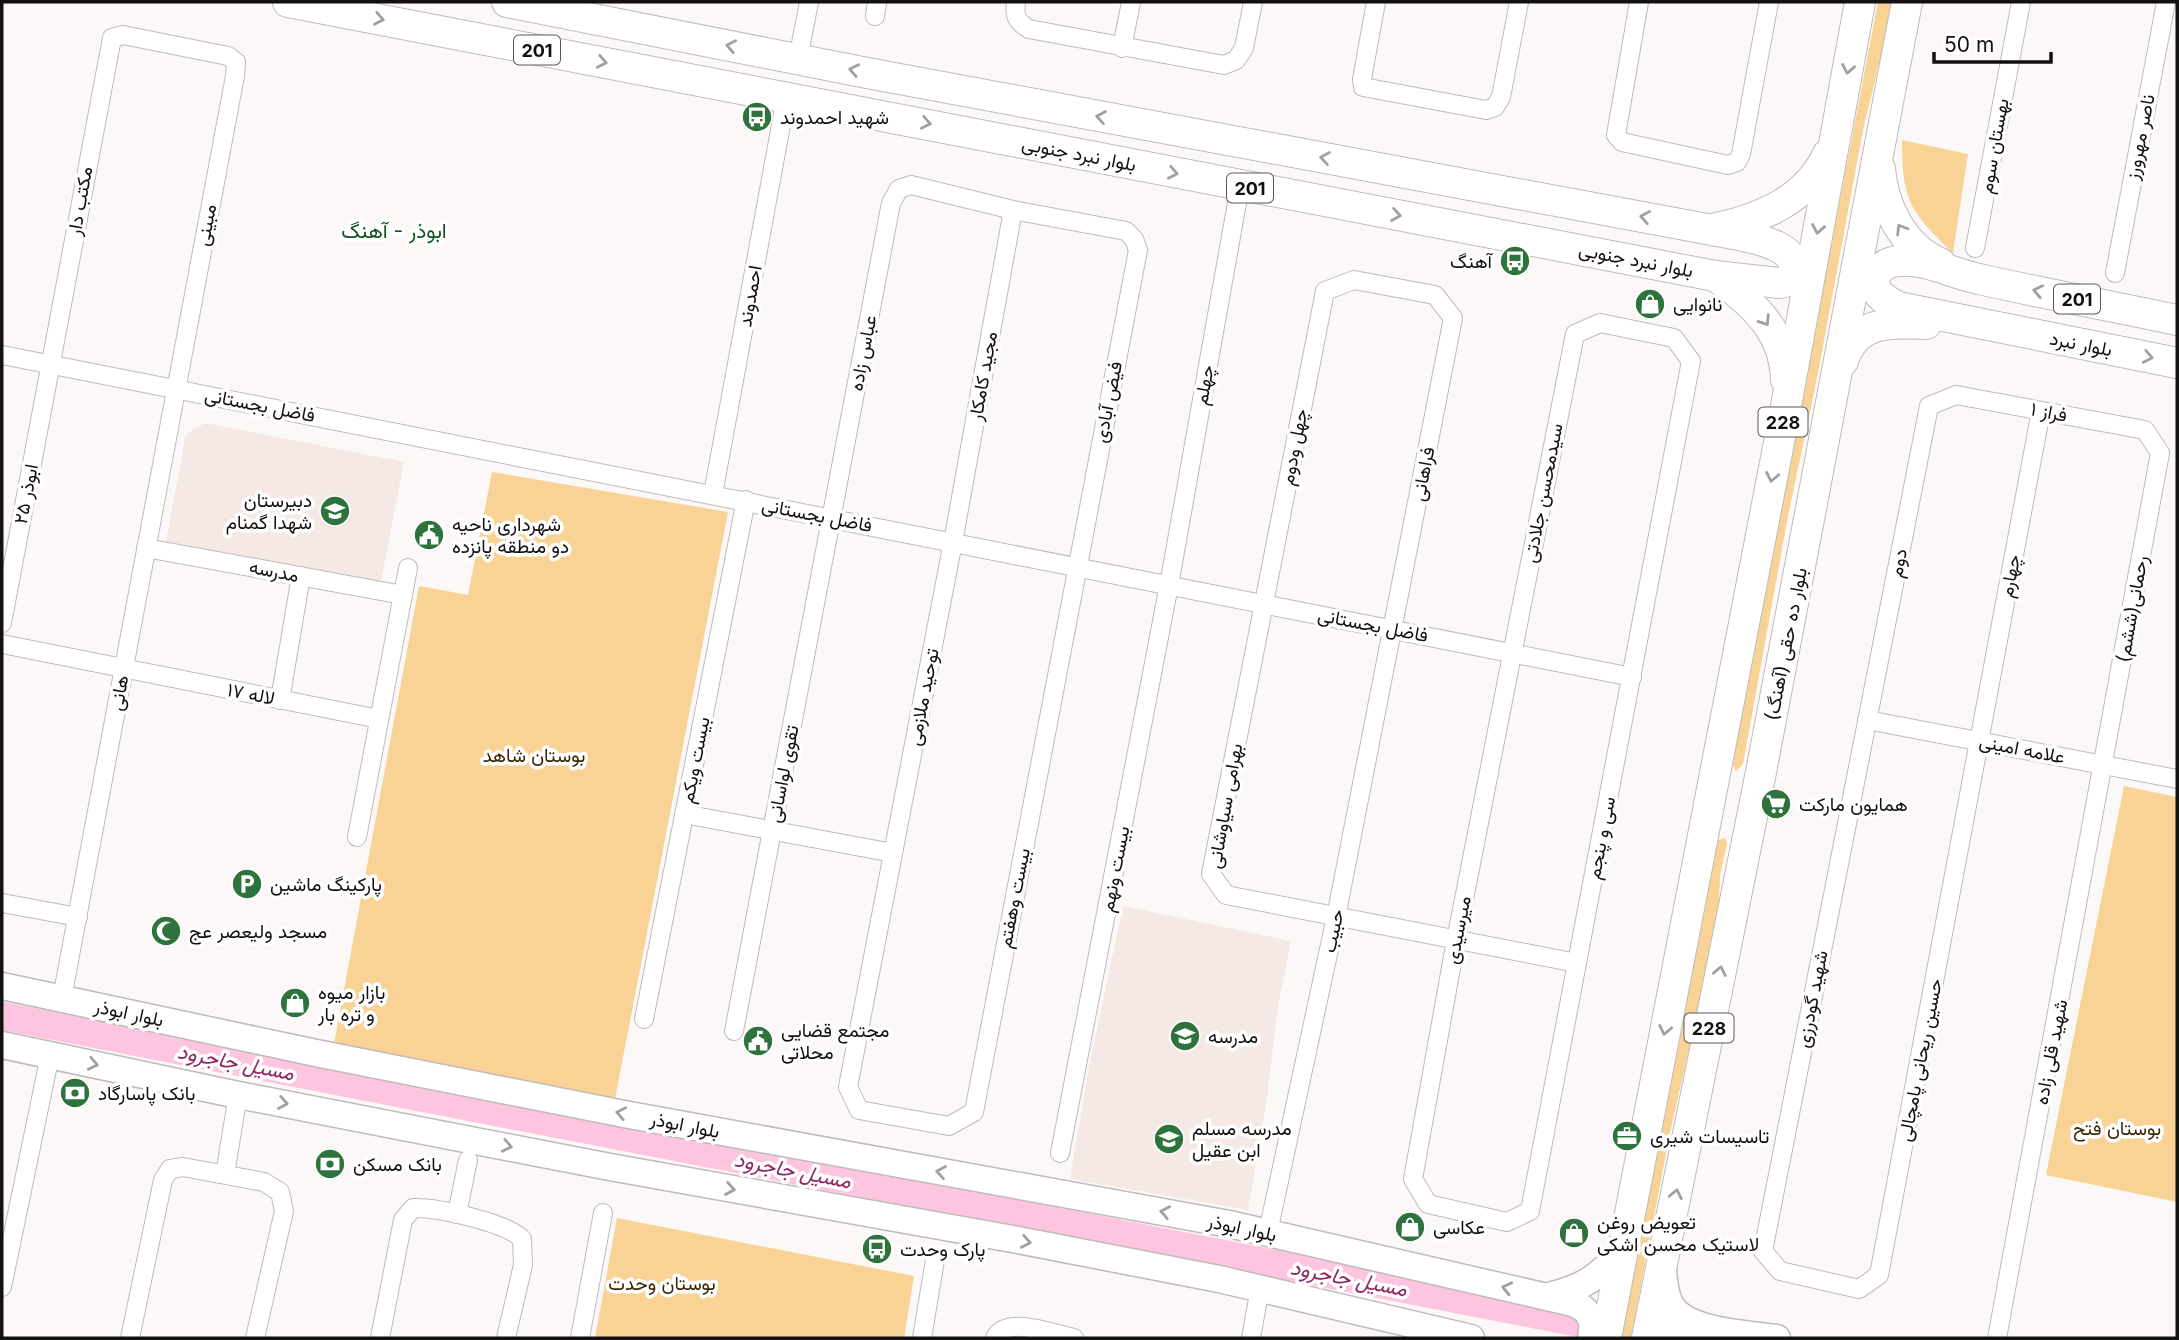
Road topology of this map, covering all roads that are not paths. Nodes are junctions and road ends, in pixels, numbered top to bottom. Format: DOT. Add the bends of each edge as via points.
graph roads {
  1 [pos="288,2"];
  2 [pos="507,2"];
  3 [pos="809,2"];
  4 [pos="1016,2"];
  5 [pos="1131,2"];
  6 [pos="1253,2"];
  7 [pos="1376,2"];
  8 [pos="1519,2"];
  9 [pos="1639,2"];
  10 [pos="1769,2"];
  11 [pos="1860,2"];
  12 [pos="1907,2"];
  13 [pos="2021,2"];
  14 [pos="2166,2"];
  15 [pos="1122,48"];
  16 [pos="798,59"];
  17 [pos="236,62"];
  18 [pos="786,98"];
  19 [pos="1882,126"];
  20 [pos="1835,138"];
  21 [pos="1240,186"];
  22 [pos="1013,210"];
  23 [pos="1712,230"];
  24 [pos="1975,248"];
  25 [pos="2115,273"];
  26 [pos="1715,275"];
  27 [pos="1976,279"];
  28 [pos="1325,291"];
  29 [pos="2177,320"];
  30 [pos="1985,325"];
  31 [pos="2,355"];
  32 [pos="1691,361"];
  33 [pos="2177,363"];
  34 [pos="50,364"];
  35 [pos="1836,385"];
  36 [pos="175,388"];
  37 [pos="1786,406"];
  38 [pos="1928,406"];
  39 [pos="2041,411"];
  40 [pos="2160,453"];
  41 [pos="713,494"];
  42 [pos="746,500"];
  43 [pos="832,518"];
  44 [pos="953,542"];
  45 [pos="146,548"];
  46 [pos="1076,566"];
  47 [pos="408,568"];
  48 [pos="301,576"];
  49 [pos="1169,585"];
  50 [pos="403,595"];
  51 [pos="1263,603"];
  52 [pos="2,623"];
  53 [pos="1393,629"];
  54 [pos="2,644"];
  55 [pos="1512,653"];
  56 [pos="124,668"];
  57 [pos="1632,677"];
  58 [pos="280,699"];
  59 [pos="1727,706"];
  60 [pos="379,719"];
  61 [pos="1867,720"];
  62 [pos="1979,741"];
  63 [pos="2104,765"];
  64 [pos="1761,772"];
  65 [pos="2177,779"];
  66 [pos="684,814"];
  67 [pos="772,830"];
  68 [pos="357,837"];
  69 [pos="1701,843"];
  70 [pos="893,853"];
  71 [pos="1733,897"];
  72 [pos="2,903"];
  73 [pos="1336,917"];
  74 [pos="78,918"];
  75 [pos="1455,940"];
  76 [pos="1577,964"];
  77 [pos="2,986"];
  78 [pos="62,998"];
  79 [pos="644,1019"];
  80 [pos="734,1031"];
  81 [pos="2,1045"];
  82 [pos="50,1055"];
  83 [pos="238,1095"];
  84 [pos="859,1111"];
  85 [pos="1060,1153"];
  86 [pos="468,1160"];
  87 [pos="225,1174"];
  88 [pos="1428,1204"];
  89 [pos="603,1213"];
  90 [pos="457,1214"];
  91 [pos="1268,1232"];
  92 [pos="935,1260"];
  93 [pos="1621,1264"];
  94 [pos="1780,1271"];
  95 [pos="1660,1273"];
  96 [pos="2,1287"];
  97 [pos="1260,1288"];
  98 [pos="1547,1297"];
  99 [pos="1699,1325"];
  100 [pos="996,1336"];
  101 [pos="130,1338"];
  102 [pos="256,1338"];
  103 [pos="380,1338"];
  104 [pos="506,1338"];
  105 [pos="580,1338"];
  106 [pos="922,1338"];
  107 [pos="1074,1338"];
  108 [pos="1251,1338"];
  109 [pos="1471,1338"];
  110 [pos="1591,1338"];
  111 [pos="1606,1338"];
  112 [pos="1647,1338"];
  113 [pos="1665,1338"];
  114 [pos="1777,1338"];
  115 [pos="1997,1338"];
  1 -- 18 [label="main road, بلوار نبرد جنوبی / 201, one-way"];
  16 -- 2 [label="main road, 201, one-way"];
  3 -- 16 [label="street"];
  4 -- 15 [label="street" via="1014,13 1029,29"];
  5 -- 15 [label="street"];
  6 -- 15 [label="street" via="1244,48 1236,61 1224,65"];
  7 -- 8 [label="street" via="1363,87 1486,110 1495,107 1501,97"];
  9 -- 10 [label="street" via="1616,135 1622,142 1728,165 1737,162 1741,154"];
  11 -- 20 [label="main road, 228, one-way"];
  12 -- 19 [label="main road, بلوار ده حقی (آهنگ) / 228"];
  13 -- 24 [label="street, بهستان سوم"];
  14 -- 25 [label="street, ناصر مهرورز"];
  23 -- 16 [label="main road, 201, one-way"];
  17 -- 34 [label="street, مکتب دار" via="228,56 123,34 112,38"];
  17 -- 36 [label="street, مبینی"];
  18 -- 21 [label="main road, بلوار نبرد جنوبی / 201, one-way"];
  18 -- 41 [label="street, احمدوند"];
  27 -- 19 [label="main road, one-way" via="1926,257 1903,235 1887,204 1880,172"];
  19 -- 35 [label="main road, بلوار ده حقی (آهنگ) / 228"];
  20 -- 23 [label="main road" via="1822,167 1801,192 1748,221"];
  20 -- 37 [label="main road, 228, one-way"];
  21 -- 26 [label="main road, بلوار نبرد جنوبی / 201, one-way"];
  21 -- 49 [label="street, چهلم"];
  22 -- 43 [label="street, عباس زاده" via="911,185 899,189 891,204"];
  22 -- 44 [label="street, مجید کامکار"];
  22 -- 46 [label="street, فیض آبادی" via="1126,231 1138,250"];
  23 -- 26 [label="main road, 201" via="1773,244 1794,260 1794,273 1780,284"];
  26 -- 37 [label="main road, بلوار نبرد جنوبی, one-way" via="1762,314 1778,342 1786,365"];
  29 -- 27 [label="main road, 201, one-way"];
  27 -- 30 [label="main road, 201" via="1916,261 1901,261 1882,267 1874,282 1882,298 1898,307"];
  28 -- 51 [label="street, چهل ودوم"];
  28 -- 53 [label="street, فراهانی" via="1354,280 1435,295 1453,318"];
  30 -- 33 [label="main road, بلوار نبرد / 201, one-way"];
  30 -- 35 [label="main road" via="1884,323 1868,328 1846,353"];
  31 -- 34 [label="street, فاضل بجستانی"];
  32 -- 55 [label="street, سیدمحسن جلادتی" via="1674,338 1600,323 1575,334"];
  32 -- 57 [label="street, سی و پنجم"];
  34 -- 36 [label="street, فاضل بجستانی"];
  34 -- 52 [label="street, ابوذر ۲۵"];
  35 -- 64 [label="main road, بلوار ده حقی (آهنگ) / 228"];
  36 -- 41 [label="street, فاضل بجستانی"];
  36 -- 45 [label="street, هانی"];
  37 -- 59 [label="main road, 228, one-way"];
  38 -- 39 [label="street, فراز ۱" via="1956,395"];
  38 -- 61 [label="street, دوم"];
  39 -- 40 [label="street, فراز ۱" via="2145,430"];
  39 -- 62 [label="street, چهارم"];
  40 -- 63 [label="street, رحمانی(ششم)"];
  41 -- 42 [label="street, فاضل بجستانی"];
  42 -- 43 [label="street, فاضل بجستانی"];
  42 -- 66 [label="street, بیست ویکم"];
  43 -- 44 [label="street, فاضل بجستانی"];
  43 -- 67 [label="street, تقوی لواسانی"];
  44 -- 46 [label="street, فاضل بجستانی"];
  44 -- 70 [label="street, توحید ملازمی"];
  45 -- 48 [label="street, مدرسه"];
  45 -- 56 [label="street, هانی"];
  46 -- 49 [label="street, فاضل بجستانی"];
  46 -- 84 [label="street, بیست وهفتم" via="974,1112 949,1126"];
  47 -- 50 [label="street"];
  48 -- 50 [label="street, مدرسه"];
  48 -- 58 [label="street"];
  49 -- 51 [label="street, فاضل بجستانی"];
  49 -- 85 [label="street, بیست ونهم"];
  50 -- 60 [label="street"];
  51 -- 53 [label="street, فاضل بجستانی"];
  51 -- 73 [label="street, بهرامی سیاوشانی" via="1211,874 1226,895"];
  53 -- 55 [label="street, فاضل بجستانی"];
  53 -- 73 [label="street, حبیب"];
  54 -- 56 [label="street, لاله ۱۷"];
  55 -- 57 [label="street, فاضل بجستانی"];
  55 -- 75 [label="street, میرسیدی"];
  56 -- 58 [label="street, لاله ۱۷"];
  56 -- 74 [label="street, هانی"];
  57 -- 76 [label="street, سی و پنجم"];
  58 -- 60 [label="street, لاله ۱۷"];
  59 -- 64 [label="main road" via="1728,781 1744,786"];
  59 -- 69 [label="main road, 228"];
  60 -- 68 [label="street"];
  61 -- 62 [label="street, علامه امینی"];
  61 -- 94 [label="street, شهید گودرزی" via="1763,1251"];
  62 -- 63 [label="street, علامه امینی"];
  62 -- 94 [label="street, حسین ریحانی پامچالی" via="1880,1275 1859,1289"];
  63 -- 65 [label="street, علامه امینی"];
  63 -- 115 [label="street, شهید قلی زاده"];
  64 -- 71 [label="main road, بلوار ده حقی (آهنگ) / 228"];
  66 -- 67 [label="street"];
  66 -- 79 [label="street, بیست ویکم"];
  67 -- 70 [label="street"];
  67 -- 80 [label="street, تقوی لواسانی"];
  69 -- 71 [label="main road" via="1715,827 1731,830 1737,848"];
  69 -- 93 [label="main road, 228, one-way"];
  70 -- 84 [label="street, توحید ملازمی" via="848,1087"];
  95 -- 71 [label="main road, بلوار ده حقی (آهنگ) / 228, one-way"];
  72 -- 74 [label="street"];
  73 -- 75 [label="street, بهرامی سیاوشانی"];
  73 -- 91 [label="street, حبیب"];
  74 -- 78 [label="street, هانی"];
  75 -- 76 [label="street, بهرامی سیاوشانی"];
  75 -- 88 [label="street, میرسیدی" via="1413,1179"];
  76 -- 88 [label="street, سی و پنجم" via="1530,1210 1507,1222"];
  77 -- 78 [label="main road, بلوار ابوذر"];
  91 -- 78 [label="main road, بلوار ابوذر, one-way" via="638,1116"];
  81 -- 82 [label="main road"];
  82 -- 83 [label="main road, one-way"];
  82 -- 96 [label="street"];
  83 -- 87 [label="street"];
  83 -- 97 [label="main road, one-way"];
  86 -- 90 [label="street"];
  87 -- 101 [label="street" via="183,1167 170,1169 163,1180"];
  87 -- 102 [label="street" via="264,1182 279,1192 284,1211"];
  89 -- 105 [label="street"];
  90 -- 103 [label="street" via="413,1208 403,1220"];
  90 -- 104 [label="street" via="515,1232 522,1239 523,1265"];
  98 -- 91 [label="main road, بلوار ابوذر, one-way"];
  92 -- 106 [label="street"];
  93 -- 98 [label="main road" via="1579,1288"];
  93 -- 111 [label="main road, 228"];
  95 -- 99 [label="main road" via="1673,1308"];
  95 -- 112 [label="main road, 228"];
  97 -- 108 [label="street"];
  97 -- 109 [label="main road"];
  98 -- 110 [label="main road, بلوار ابوذر" via="1584,1307 1593,1323"];
  99 -- 113 [label="main road" via="1679,1326"];
  99 -- 114 [label="main road"];
  100 -- 107 [label="street" via="1004,1328 1016,1326"];
}
